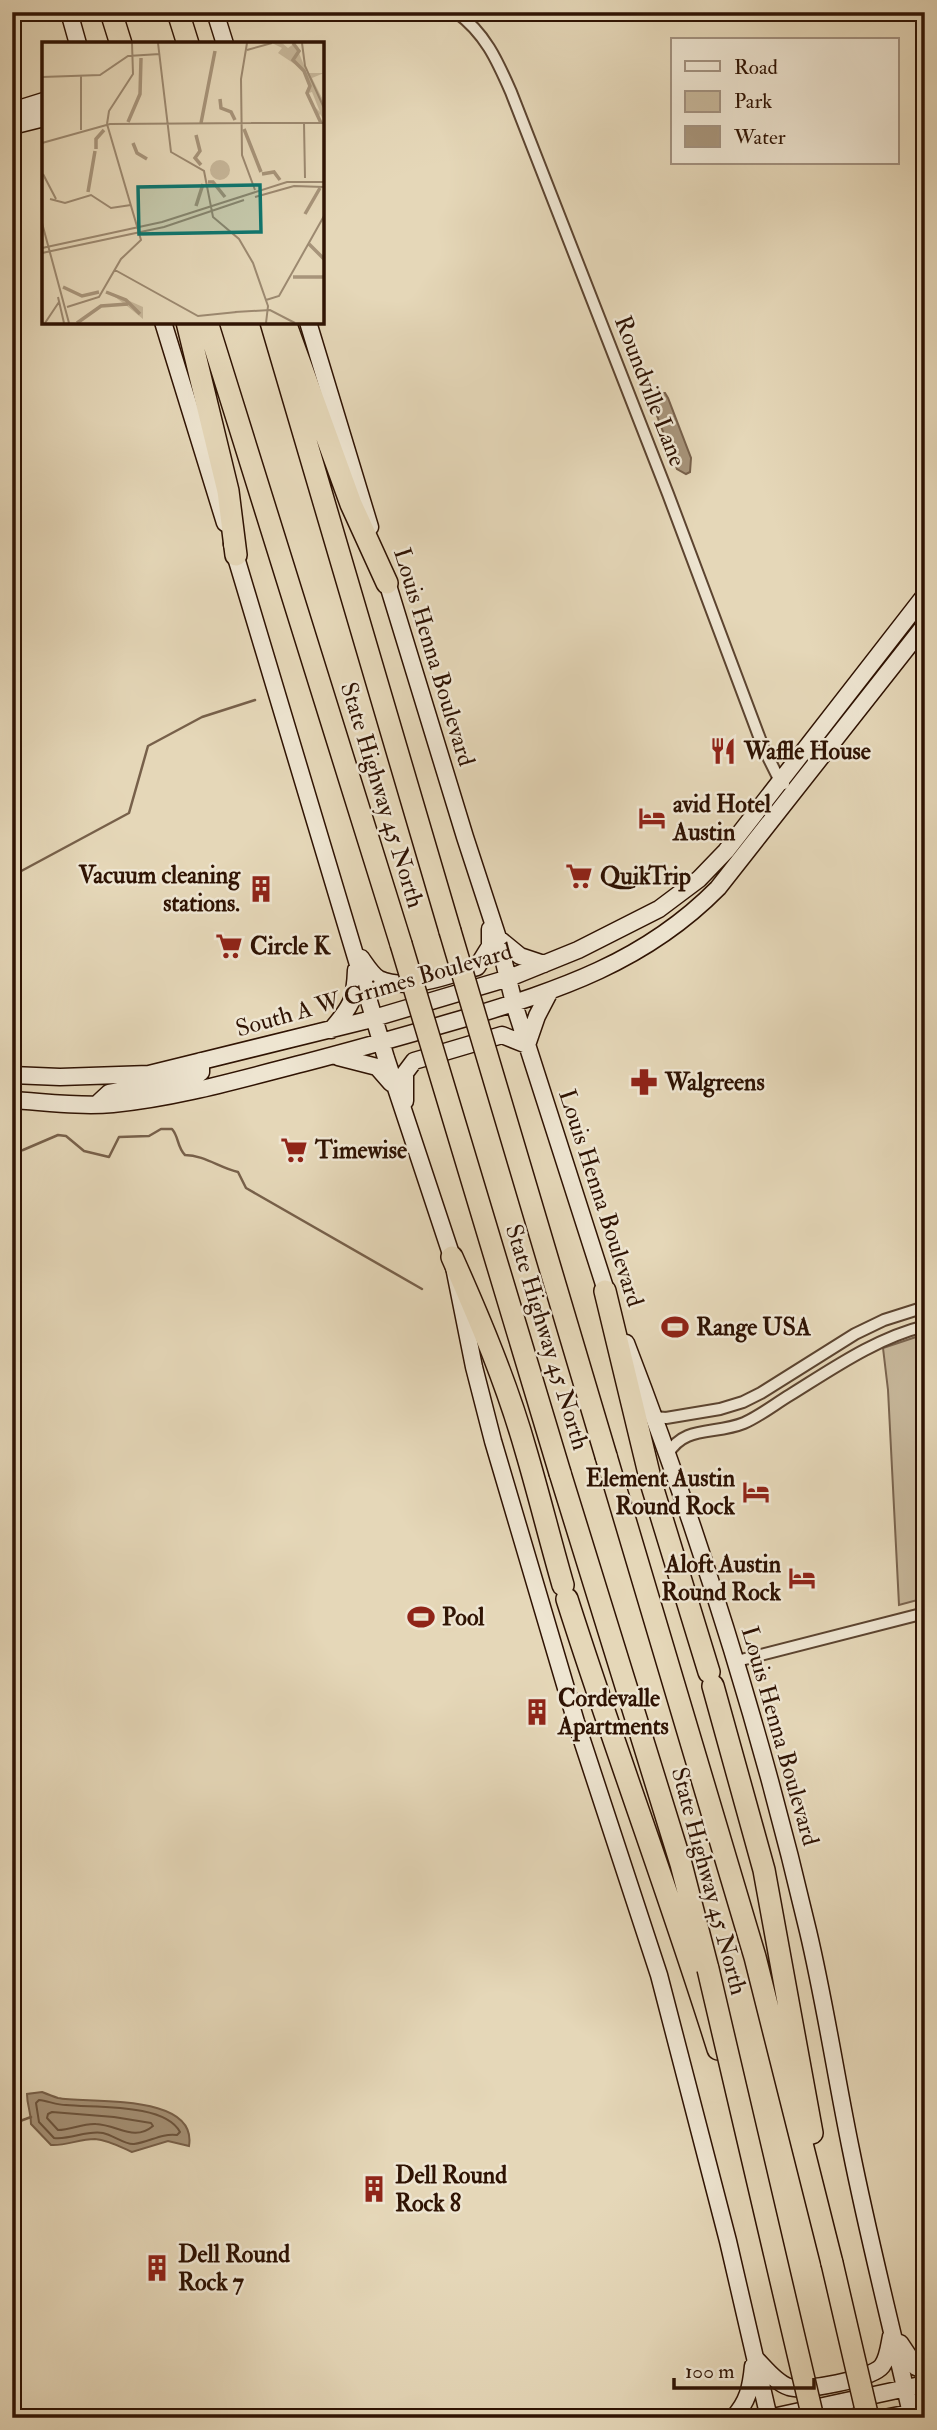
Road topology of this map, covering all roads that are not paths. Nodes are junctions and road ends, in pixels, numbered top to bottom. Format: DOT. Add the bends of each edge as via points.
graph roads {
  1 [pos="69,12"];
  2 [pos="111,12"];
  3 [pos="178,12"];
  4 [pos="215,12"];
  5 [pos="456,12"];
  6 [pos="77,42"];
  7 [pos="120,42"];
  8 [pos="187,42"];
  9 [pos="224,42"];
  10 [pos="42,103"];
  11 [pos="12,111"];
  12 [pos="42,118"];
  13 [pos="12,126"];
  14 [pos="164,324"];
  15 [pos="187,324"];
  16 [pos="208,324"];
  17 [pos="272,324"];
  18 [pos="286,324"];
  19 [pos="309,324"];
  20 [pos="236,555"];
  21 [pos="387,583"];
  22 [pos="925,595"];
  23 [pos="925,625"];
  24 [pos="787,785"];
  25 [pos="659,909"];
  26 [pos="490,913"];
  27 [pos="498,938"];
  28 [pos="356,953"];
  29 [pos="544,964"];
  30 [pos="606,967"];
  31 [pos="509,978"];
  32 [pos="550,990"];
  33 [pos="514,1003"];
  34 [pos="375,1018"];
  35 [pos="331,1030"];
  36 [pos="382,1042"];
  37 [pos="527,1045"];
  38 [pos="332,1056"];
  39 [pos="201,1061"];
  40 [pos="12,1075"];
  41 [pos="396,1089"];
  42 [pos="12,1100"];
  43 [pos="96,1105"];
  44 [pos="405,1113"];
  45 [pos="452,1257"];
  46 [pos="606,1291"];
  47 [pos="925,1307"];
  48 [pos="925,1326"];
  49 [pos="823,1353"];
  50 [pos="834,1367"];
  51 [pos="654,1417"];
  52 [pos="668,1454"];
  53 [pos="925,1613"];
  54 [pos="737,1661"];
  55 [pos="701,1971"];
  56 [pos="832,2263"];
  57 [pos="892,2329"];
  58 [pos="755,2357"];
  59 [pos="925,2371"];
  60 [pos="925,2384"];
  61 [pos="906,2388"];
  62 [pos="916,2413"];
  63 [pos="733,2418"];
  64 [pos="768,2418"];
  65 [pos="813,2418"];
  66 [pos="868,2418"];
  67 [pos="884,2418"];
  1 -- 6 [label="main road"];
  2 -- 7 [label="highway"];
  3 -- 8 [label="highway"];
  4 -- 9 [label="main road"];
  5 -- 24 [label="street, Roundville Lane" via="494,52 763,747"];
  10 -- 11 [label="main road"];
  12 -- 13 [label="main road"];
  14 -- 20 [label="main road"];
  15 -- 20 [label="highway" via="228,491"];
  16 -- 55 [label="highway, State Highway 45 North, bridge" via="681,1864"];
  17 -- 56 [label="highway, State Highway 45 North, bridge" via="755,1957"];
  18 -- 21 [label="highway" via="351,504"];
  19 -- 21 [label="main road, Louis Henna Boulevard"];
  20 -- 28 [label="main road"];
  21 -- 26 [label="main road, Louis Henna Boulevard"];
  22 -- 24 [label="main road, South A W Grimes Boulevard"];
  23 -- 24 [label="main road, South A W Grimes Boulevard" via="869,698"];
  24 -- 25 [label="main road, South A W Grimes Boulevard" via="699,879"];
  24 -- 30 [label="main road, South A W Grimes Boulevard" via="729,874 696,910 650,945"];
  25 -- 29 [label="main road, South A W Grimes Boulevard"];
  25 -- 30 [label="main road" via="648,935 614,954"];
  26 -- 27 [label="main road, Louis Henna Boulevard"];
  26 -- 28 [label="main road" via="490,946 477,967 404,984 376,978"];
  27 -- 29 [label="main road" via="520,956"];
  27 -- 31 [label="main road, Louis Henna Boulevard"];
  28 -- 34 [label="main road"];
  28 -- 35 [label="main road" via="355,994"];
  29 -- 31 [label="main road, South A W Grimes Boulevard"];
  30 -- 32 [label="main road, South A W Grimes Boulevard"];
  31 -- 33 [label="main road, Louis Henna Boulevard"];
  31 -- 34 [label="main road, South A W Grimes Boulevard"];
  32 -- 33 [label="main road, South A W Grimes Boulevard"];
  32 -- 37 [label="main road"];
  33 -- 36 [label="main road, South A W Grimes Boulevard"];
  33 -- 37 [label="main road, Louis Henna Boulevard"];
  34 -- 35 [label="main road, South A W Grimes Boulevard"];
  34 -- 36 [label="main road"];
  35 -- 39 [label="main road, South A W Grimes Boulevard"];
  36 -- 38 [label="main road, South A W Grimes Boulevard"];
  36 -- 41 [label="main road"];
  37 -- 44 [label="main road" via="502,1035 414,1061 405,1073"];
  37 -- 46 [label="main road, Louis Henna Boulevard"];
  38 -- 41 [label="main road" via="376,1067"];
  38 -- 43 [label="main road, South A W Grimes Boulevard" via="211,1086"];
  39 -- 40 [label="main road, South A W Grimes Boulevard" via="149,1074"];
  39 -- 43 [label="main road" via="201,1072 193,1078 108,1093"];
  41 -- 44 [label="main road"];
  42 -- 43 [label="main road, South A W Grimes Boulevard"];
  44 -- 45 [label="main road"];
  45 -- 55 [label="highway" via="480,1320 526,1451 608,1727"];
  45 -- 58 [label="main road" via="493,1441 576,1722 659,1975"];
  46 -- 51 [label="main road, Louis Henna Boulevard"];
  46 -- 56 [label="highway" via="652,1486 764,1870"];
  47 -- 49 [label="street" via="884,1320"];
  48 -- 50 [label="street"];
  49 -- 50 [label="street"];
  49 -- 51 [label="street" via="743,1402"];
  50 -- 52 [label="street" via="745,1422 683,1436"];
  51 -- 52 [label="main road, Louis Henna Boulevard"];
  52 -- 54 [label="main road, Louis Henna Boulevard"];
  53 -- 54 [label="street"];
  54 -- 57 [label="main road, Louis Henna Boulevard" via="809,1934 851,2152"];
  55 -- 65 [label="highway, State Highway 45 North, bridge" via="755,2168"];
  56 -- 66 [label="highway, State Highway 45 North, bridge"];
  57 -- 58 [label="main road" via="881,2368 826,2385 801,2390 786,2387"];
  57 -- 59 [label="main road" via="906,2355"];
  57 -- 61 [label="main road, Louis Henna Boulevard"];
  58 -- 63 [label="main road" via="750,2390"];
  58 -- 64 [label="main road"];
  60 -- 61 [label="main road"];
  61 -- 62 [label="main road, Louis Henna Boulevard"];
  61 -- 64 [label="main road"];
  62 -- 67 [label="main road"];
}
